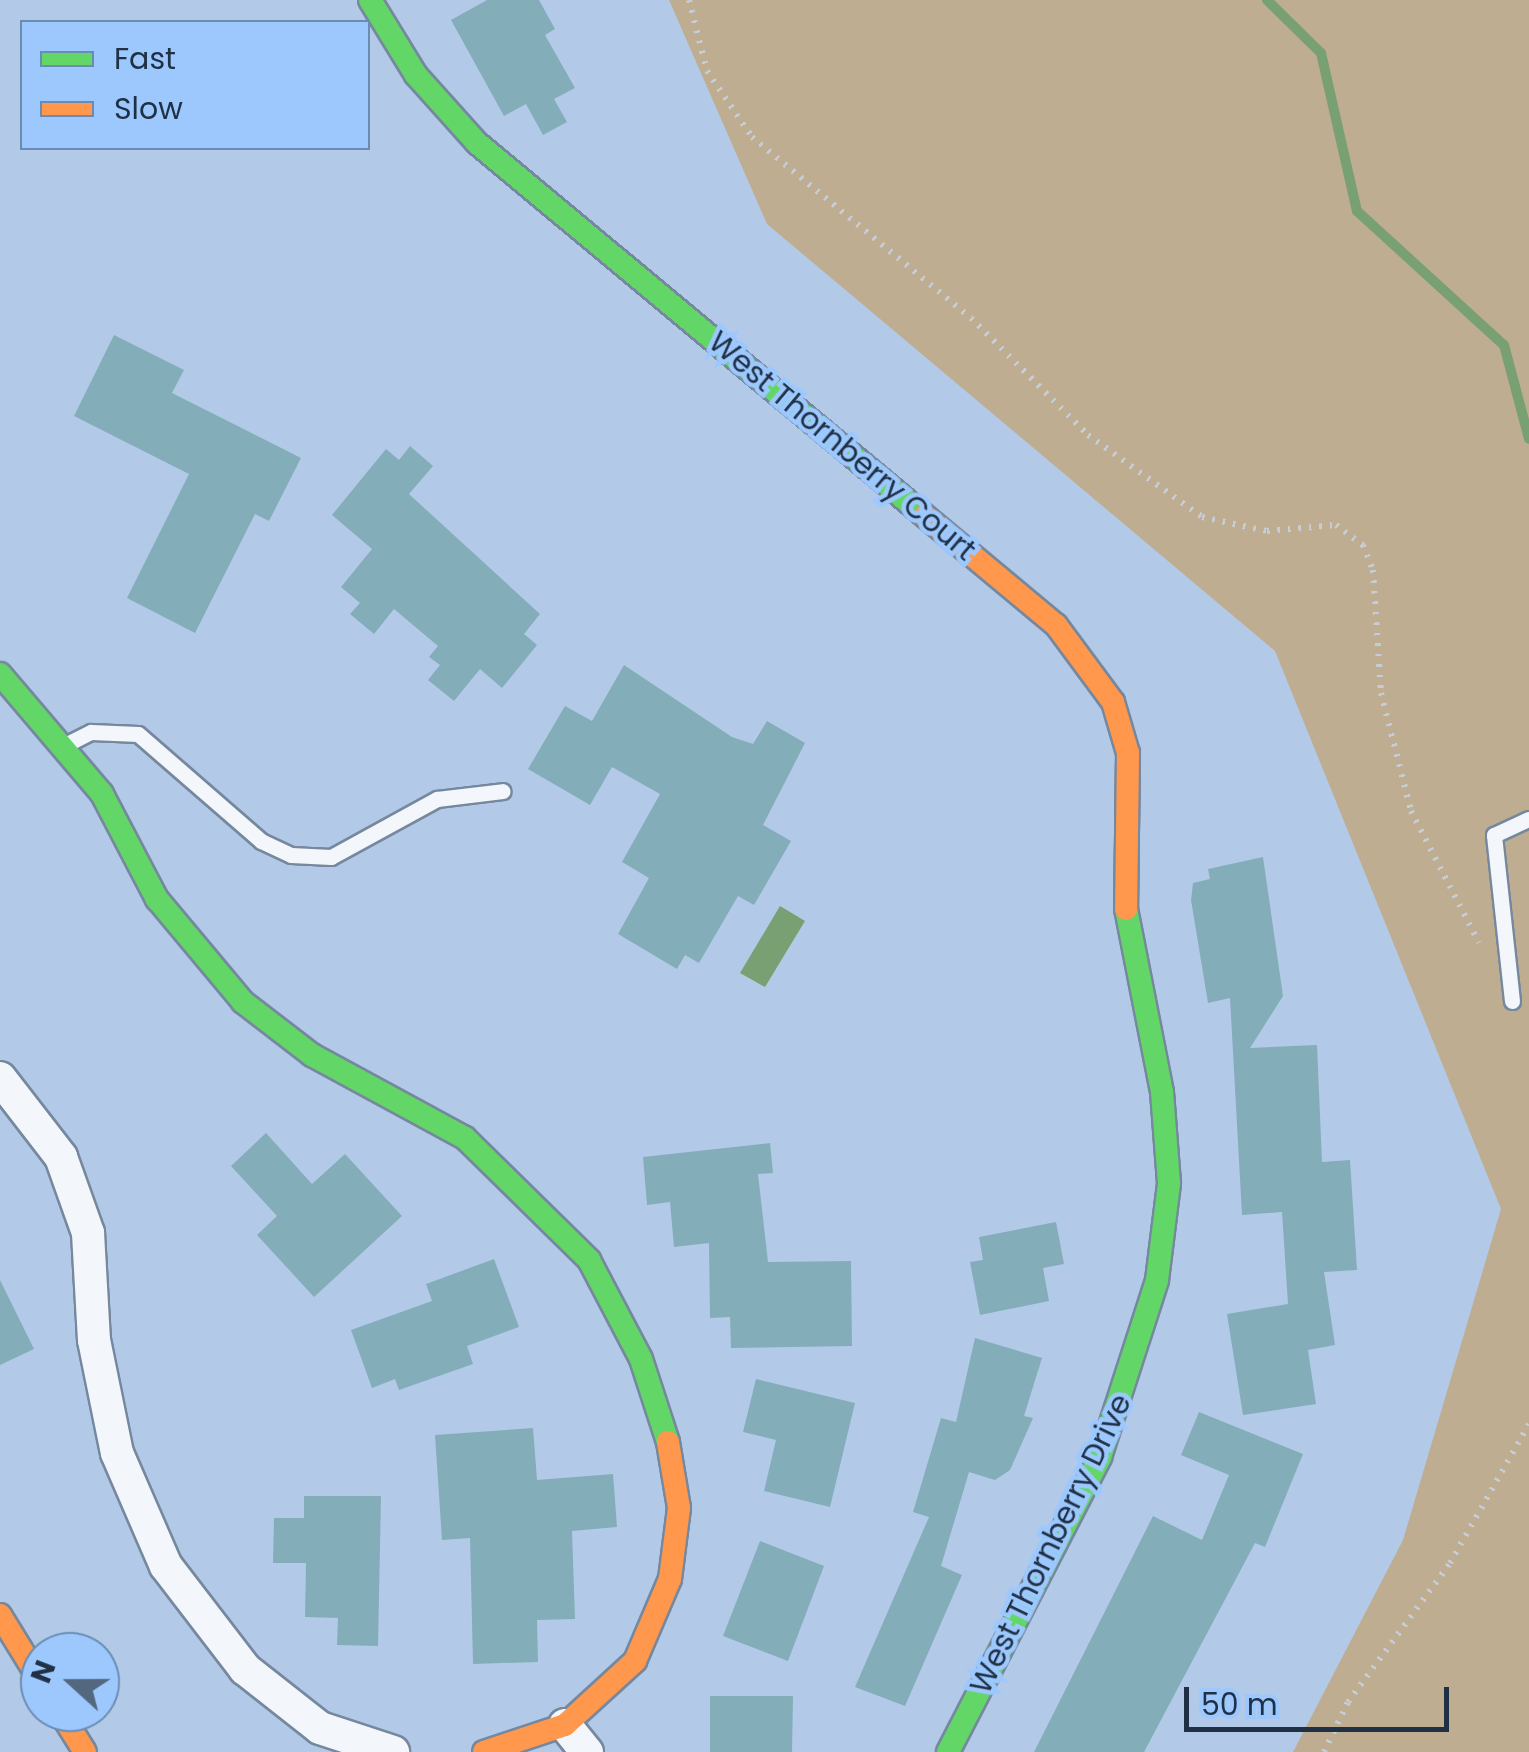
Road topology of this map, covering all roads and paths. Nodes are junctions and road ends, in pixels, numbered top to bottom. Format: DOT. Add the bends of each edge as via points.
graph roads {
  1 [pos="370,0"];
  2 [pos="688,0"];
  3 [pos="0,674"];
  4 [pos="65,745"];
  5 [pos="503,791"];
  6 [pos="1529,819"];
  7 [pos="1485,954"];
  8 [pos="1143,975"];
  9 [pos="1512,1001"];
  10 [pos="0,1078"];
  11 [pos="1529,1424"];
  12 [pos="0,1615"];
  13 [pos="20,1648"];
  14 [pos="565,1725"];
  15 [pos="392,1752"];
  16 [pos="484,1752"];
  17 [pos="588,1752"];
  18 [pos="948,1752"];
  19 [pos="1324,1752"];
  1 -- 8 [label="street, West Thornberry Court" via="416,75 478,143 1086,656 1113,702 1128,753 1124,905"];
  2 -- 7 [label="path" via="707,71 752,137 971,318 1088,435 1202,517 1267,531 1336,525 1363,545 1373,570 1381,693 1410,812"];
  3 -- 4 [label="street"];
  4 -- 5 [label="lane" via="91,732 138,734 261,841 291,854 331,857 437,799"];
  4 -- 14 [label="street" via="102,794 157,899 243,1002 312,1055 465,1138 525,1189 589,1260 641,1359 667,1435 679,1508 670,1579 635,1662"];
  6 -- 9 [label="lane" via="1494,836"];
  8 -- 18 [label="street, West Thornberry Drive" via="1169,1183 1156,1280 1100,1458"];
  10 -- 15 [label="street" via="61,1157 88,1232 94,1340 118,1453 166,1566 245,1670 320,1728"];
  11 -- 19 [label="path" via="1450,1564 1348,1702"];
  12 -- 13 [label="street"];
  14 -- 16 [label="street"];
  14 -- 17 [label="street"];
}
